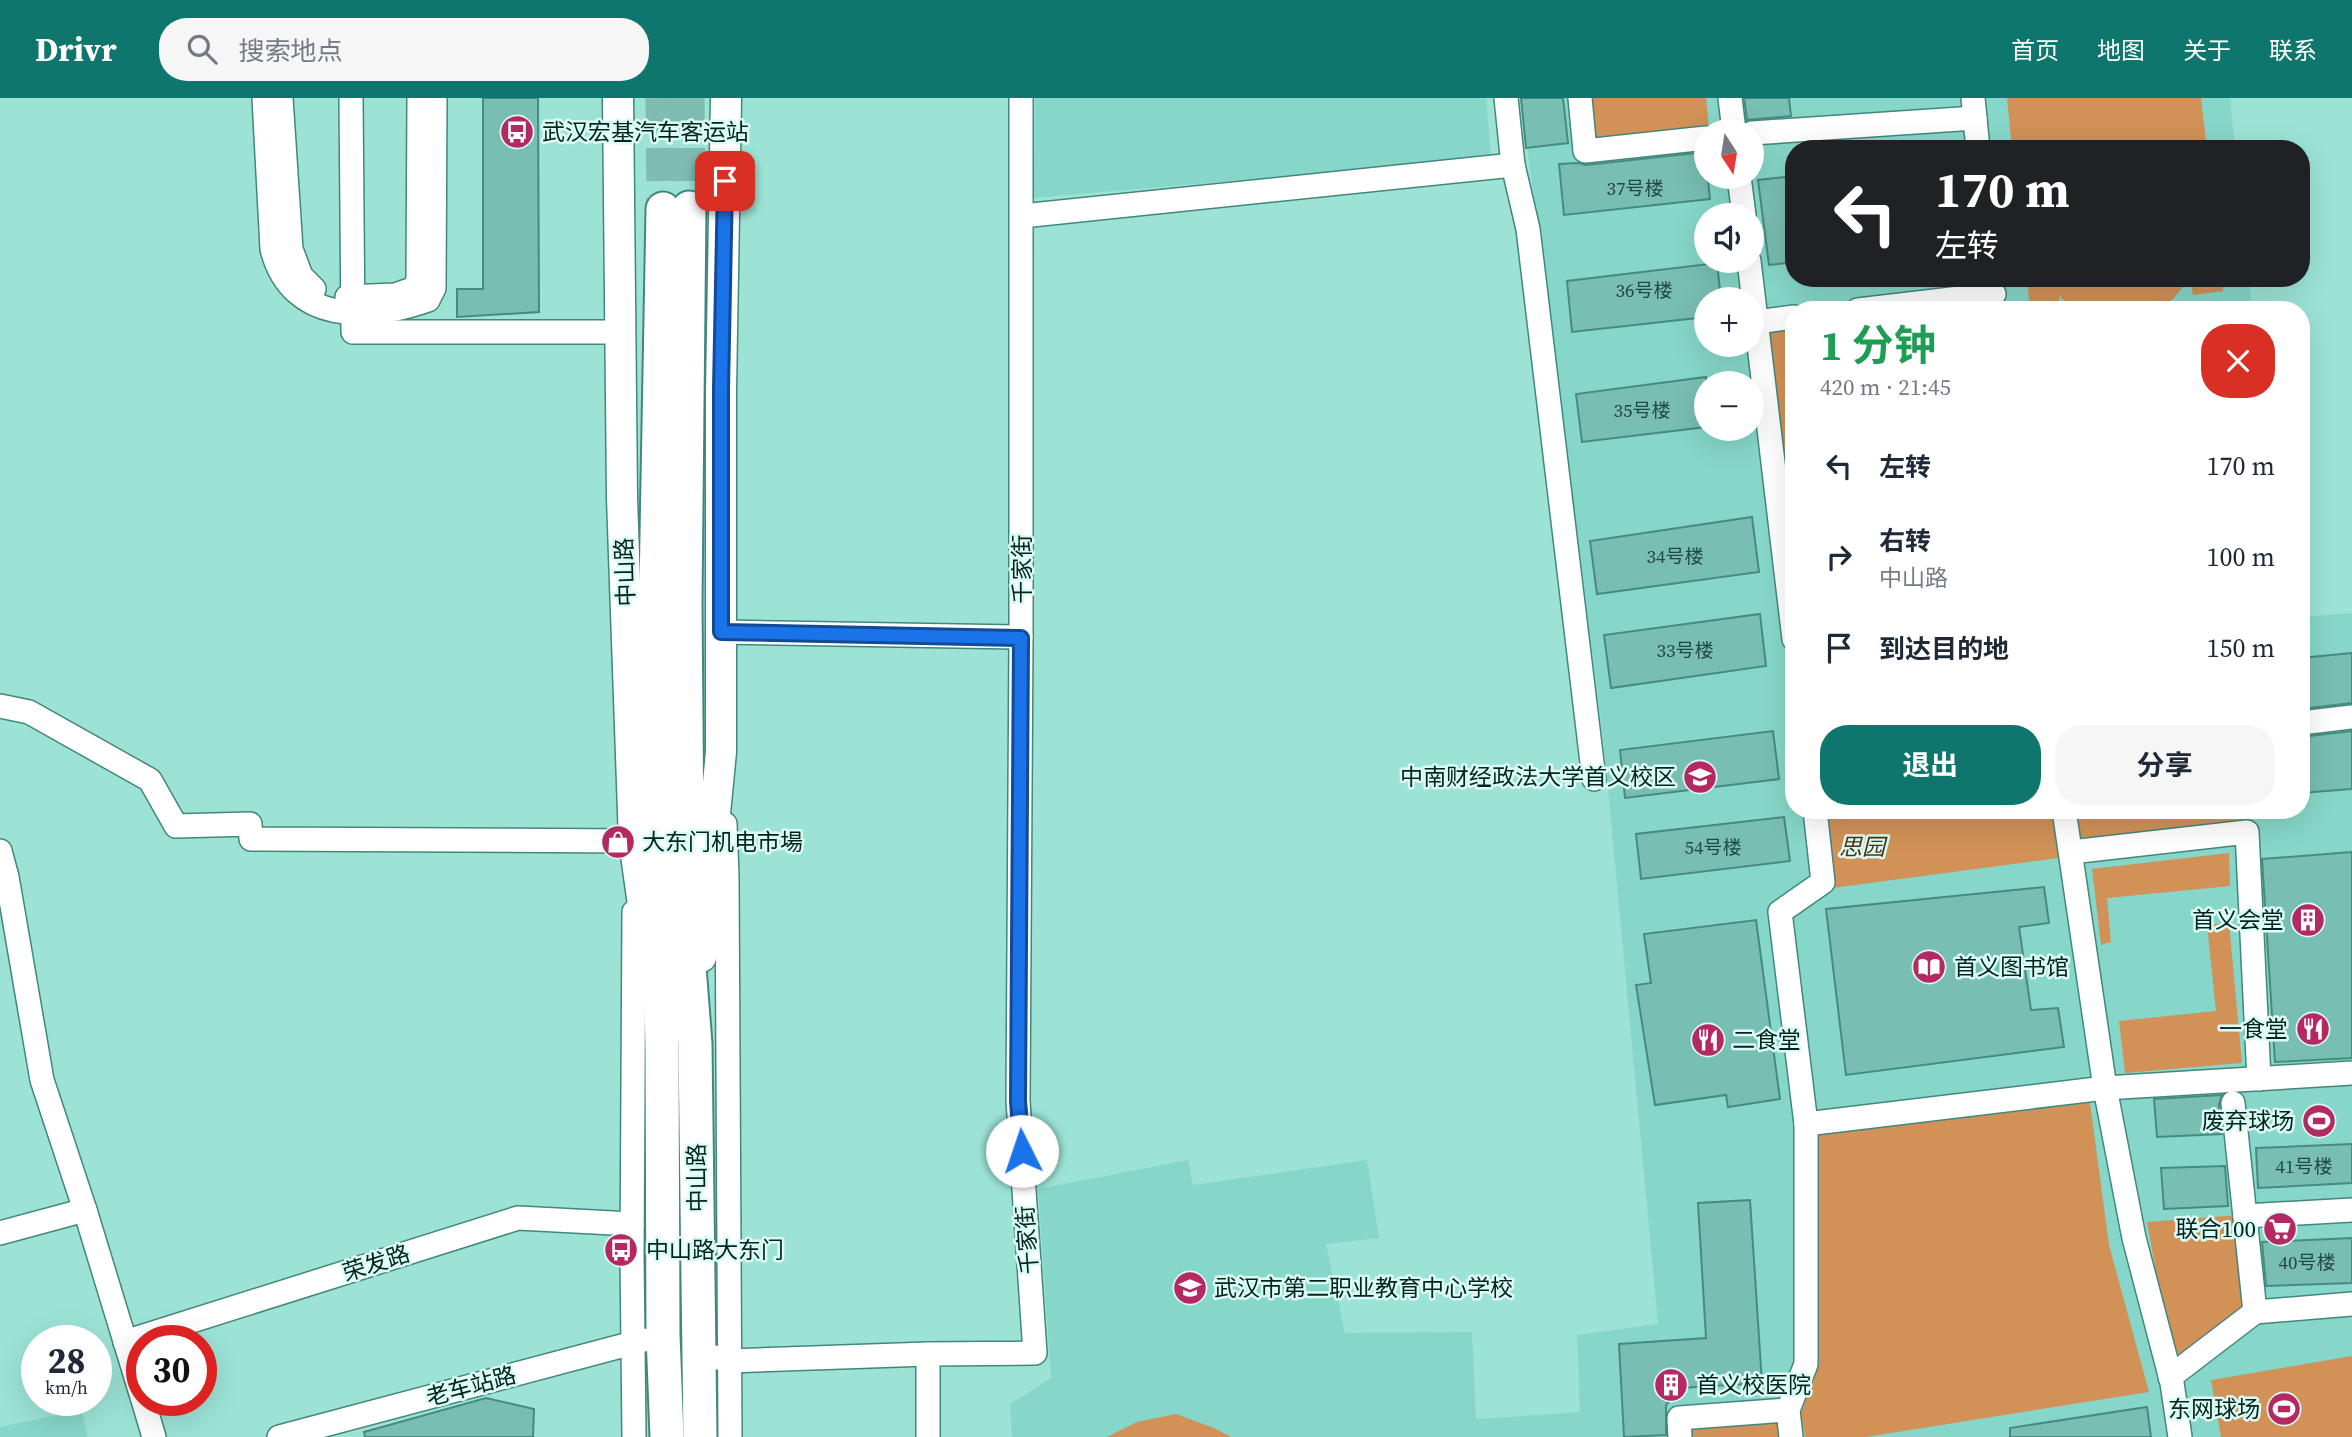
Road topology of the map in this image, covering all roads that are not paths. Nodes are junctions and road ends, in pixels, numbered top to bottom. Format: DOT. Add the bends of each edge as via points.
graph roads {
  1 [pos="264,98"];
  2 [pos="281,98"];
  3 [pos="351,98"];
  4 [pos="419,98"];
  5 [pos="435,98"];
  6 [pos="618,98"];
  7 [pos="726,98"];
  8 [pos="1021,98"];
  9 [pos="1506,98"];
  10 [pos="1580,98"];
  11 [pos="1730,98"];
  12 [pos="1974,108"];
  13 [pos="1733,119"];
  14 [pos="1764,132"];
  15 [pos="1694,139"];
  16 [pos="1977,140"];
  17 [pos="1513,166"];
  18 [pos="1022,216"];
  19 [pos="1994,294"];
  20 [pos="1934,301"];
  21 [pos="353,304"];
  22 [pos="1785,318"];
  23 [pos="1764,321"];
  24 [pos="620,332"];
  25 [pos="1761,357"];
  26 [pos="1785,509"];
  27 [pos="721,632"];
  28 [pos="1021,638"];
  29 [pos="0,706"];
  30 [pos="2352,717"];
  31 [pos="2310,722"];
  32 [pos="721,752"];
  33 [pos="1594,779"];
  34 [pos="1816,819"];
  35 [pos="2066,819"];
  36 [pos="634,841"];
  37 [pos="0,851"];
  38 [pos="2071,852"];
  39 [pos="695,1044"];
  40 [pos="662,1045"];
  41 [pos="2352,1073"];
  42 [pos="2259,1079"];
  43 [pos="2105,1088"];
  44 [pos="2234,1103"];
  45 [pos="1806,1124"];
  46 [pos="85,1210"];
  47 [pos="2352,1210"];
  48 [pos="2245,1216"];
  49 [pos="632,1224"];
  50 [pos="0,1233"];
  51 [pos="2352,1304"];
  52 [pos="2255,1312"];
  53 [pos="648,1339"];
  54 [pos="125,1342"];
  55 [pos="126,1345"];
  56 [pos="928,1354"];
  57 [pos="714,1357"];
  58 [pos="2170,1377"];
  59 [pos="1788,1410"];
  60 [pos="148,1416"];
  61 [pos="154,1437"];
  62 [pos="279,1437"];
  63 [pos="634,1437"];
  64 [pos="667,1437"];
  65 [pos="700,1437"];
  66 [pos="730,1437"];
  67 [pos="928,1437"];
  68 [pos="1680,1437"];
  69 [pos="1791,1437"];
  70 [pos="2180,1437"];
  1 -- 21 [label="street" via="276,264 294,292 307,302 337,311"];
  2 -- 21 [label="street" via="293,259 300,276 317,291"];
  3 -- 21 [label="street"];
  4 -- 21 [label="street" via="418,279 415,288"];
  5 -- 21 [label="street" via="434,288 428,300 384,312"];
  6 -- 24 [label="main road, 中山路"];
  7 -- 27 [label="main road, 中山路"];
  8 -- 18 [label="street, 千家街"];
  9 -- 17 [label="street"];
  10 -- 15 [label="street" via="1584,150"];
  11 -- 13 [label="street"];
  12 -- 14 [label="street"];
  12 -- 16 [label="street"];
  17 -- 18 [label="street"];
  17 -- 33 [label="street" via="1530,239"];
  18 -- 28 [label="street, 千家街"];
  19 -- 20 [label="street"];
  21 -- 24 [label="street" via="352,332"];
  22 -- 23 [label="street"];
  24 -- 36 [label="main road, 中山路"];
  25 -- 26 [label="street"];
  27 -- 28 [label="street"];
  27 -- 32 [label="main road, 中山路"];
  28 -- 56 [label="street, 千家街" via="1018,1101 1035,1353"];
  29 -- 36 [label="street" via="29,712 150,780 176,826 250,824 251,839"];
  30 -- 31 [label="street"];
  32 -- 39 [label="main road, 中山路"];
  32 -- 57 [label="street" via="727,876"];
  34 -- 45 [label="street" via="1823,882 1780,912"];
  35 -- 38 [label="street"];
  36 -- 40 [label="main road, 中山路"];
  36 -- 49 [label="street"];
  37 -- 46 [label="street" via="42,1080"];
  38 -- 42 [label="street" via="2247,832"];
  38 -- 43 [label="street"];
  39 -- 40 [label="highway, 中山路" via="688,941 676,208 653,697"];
  39 -- 57 [label="highway, 中山路"];
  40 -- 53 [label="highway, 中山路"];
  41 -- 42 [label="street"];
  42 -- 43 [label="street"];
  43 -- 45 [label="street"];
  43 -- 58 [label="street" via="2134,1238"];
  44 -- 48 [label="street"];
  45 -- 59 [label="street" via="1806,1364"];
  46 -- 50 [label="street"];
  46 -- 54 [label="street"];
  47 -- 48 [label="street"];
  48 -- 52 [label="street"];
  49 -- 53 [label="street"];
  49 -- 54 [label="street, 荣发路" via="518,1218"];
  51 -- 52 [label="street"];
  52 -- 58 [label="street"];
  53 -- 62 [label="street, 老车站路"];
  53 -- 63 [label="street"];
  53 -- 64 [label="highway, 中山路"];
  54 -- 55 [label="street"];
  56 -- 57 [label="street"];
  56 -- 67 [label="street"];
  57 -- 65 [label="highway, 中山路"];
  57 -- 66 [label="street"];
  58 -- 70 [label="street"];
  59 -- 68 [label="street" via="1679,1418"];
  59 -- 69 [label="street"];
  60 -- 61 [label="street"];
}
